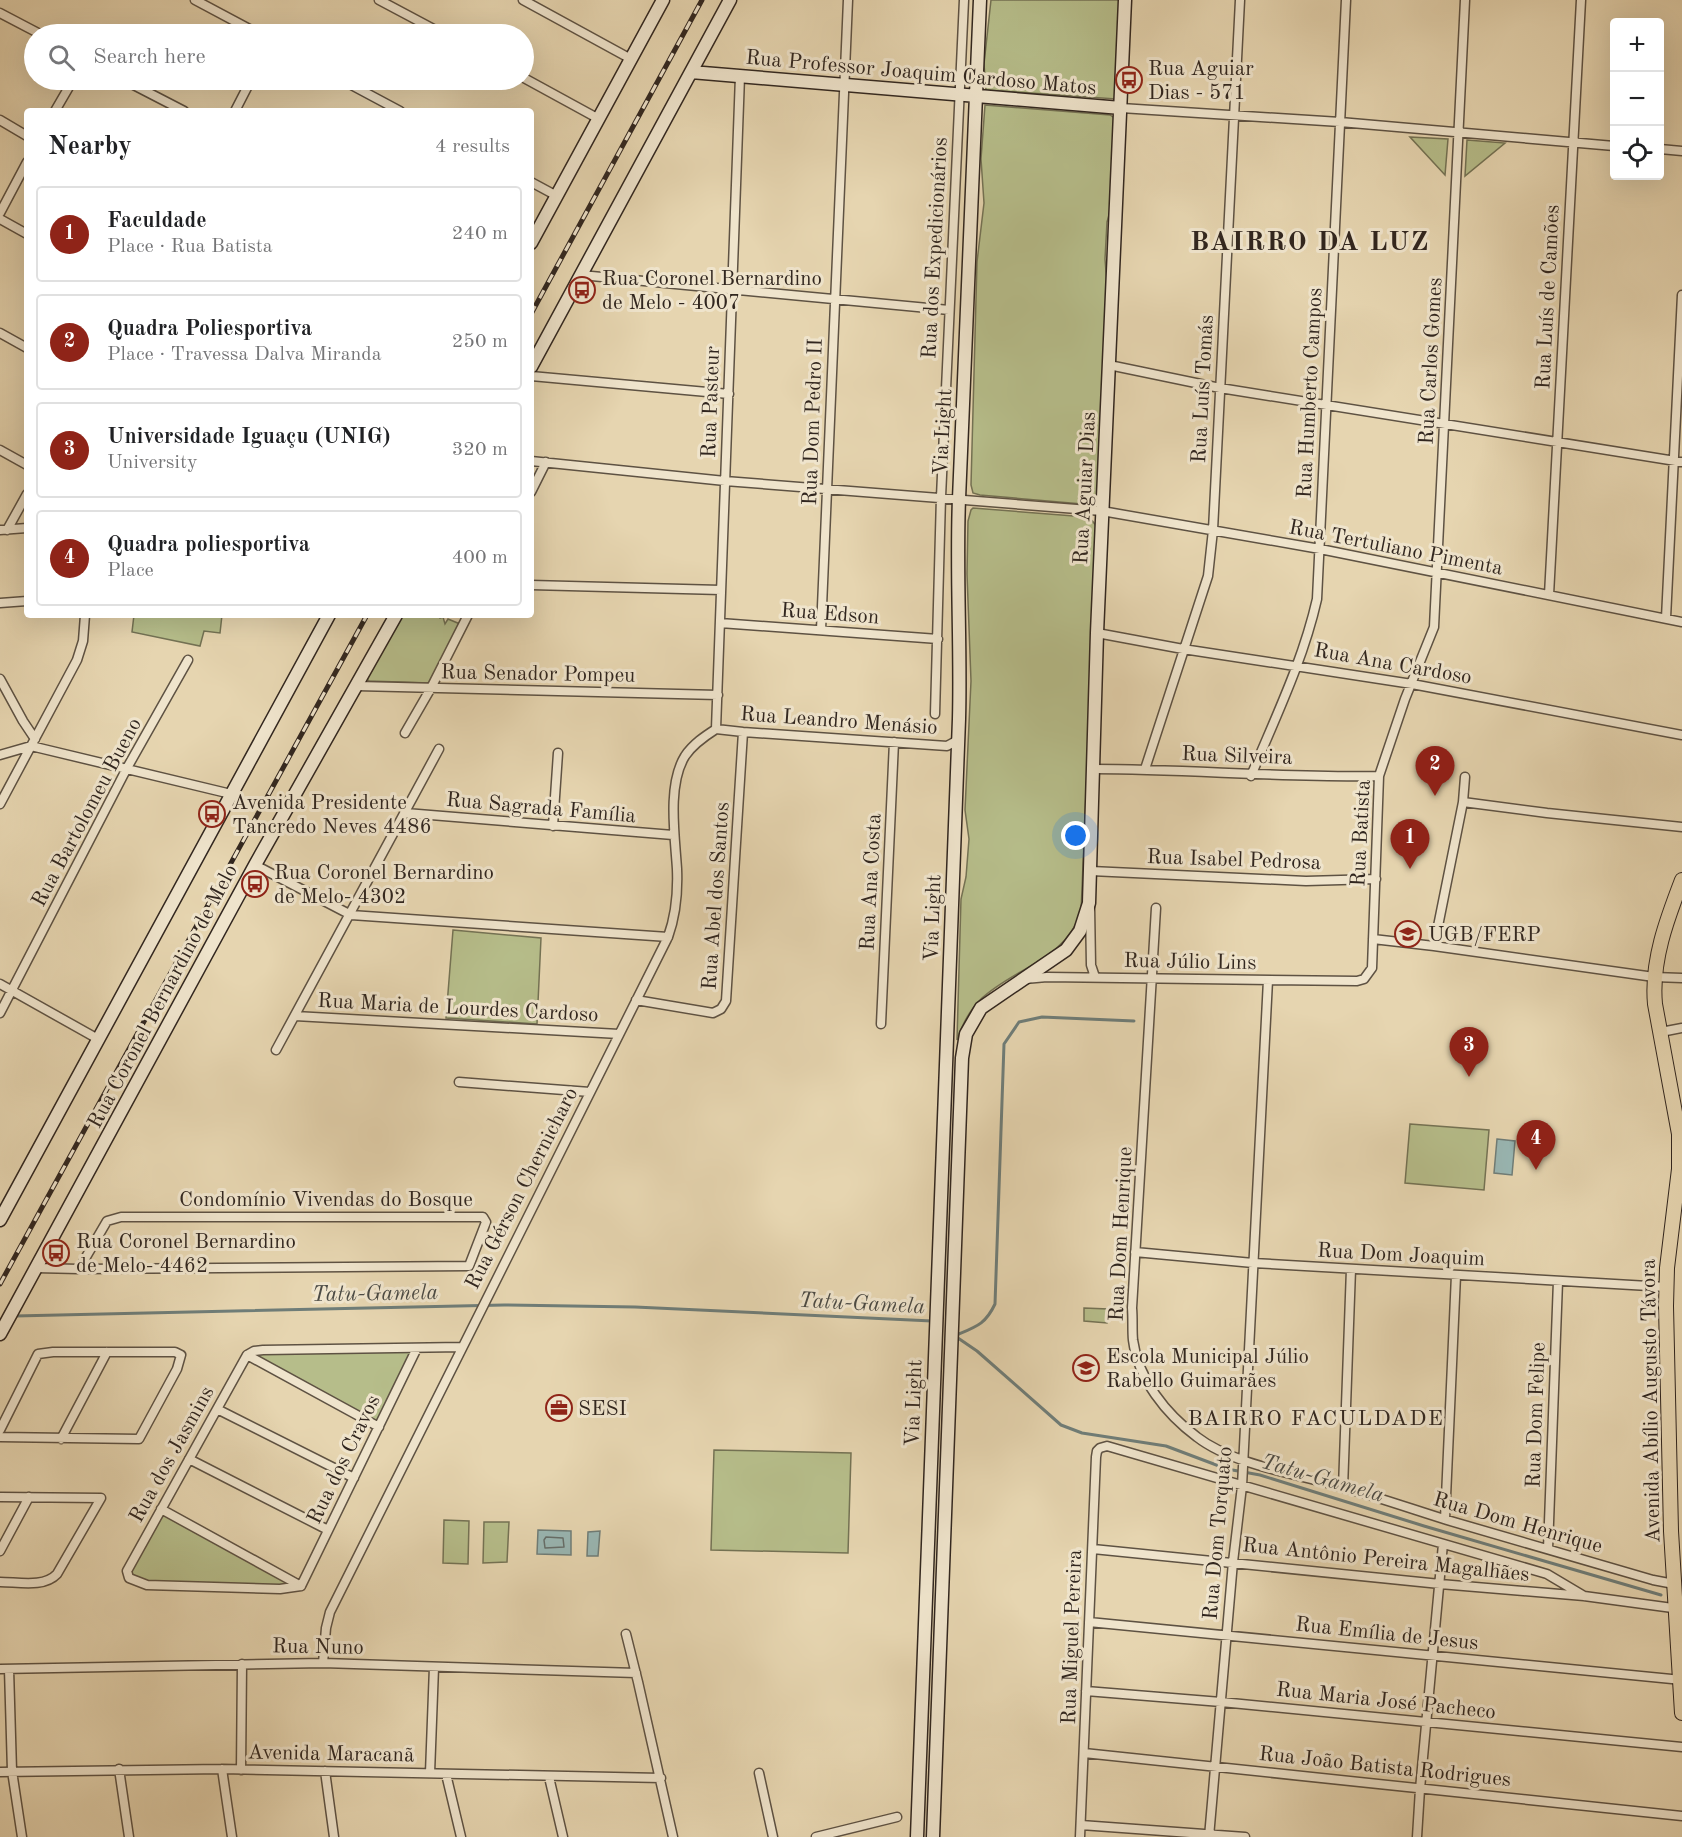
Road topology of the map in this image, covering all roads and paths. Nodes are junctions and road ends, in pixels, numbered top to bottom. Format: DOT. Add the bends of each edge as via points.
graph roads {
  1 [pos="195,0"];
  2 [pos="379,0"];
  3 [pos="523,0"];
  4 [pos="663,0"];
  5 [pos="730,0"];
  6 [pos="848,0"];
  7 [pos="963,0"];
  8 [pos="980,0"];
  9 [pos="1125,0"];
  10 [pos="1240,0"];
  11 [pos="1346,0"];
  12 [pos="1465,0"];
  13 [pos="1581,0"];
  14 [pos="0,13"];
  15 [pos="240,24"];
  16 [pos="424,24"];
  17 [pos="24,26"];
  18 [pos="631,59"];
  19 [pos="691,72"];
  20 [pos="741,76"];
  21 [pos="534,84"];
  22 [pos="844,85"];
  23 [pos="67,90"];
  24 [pos="143,90"];
  25 [pos="246,90"];
  26 [pos="361,90"];
  27 [pos="959,94"];
  28 [pos="976,96"];
  29 [pos="57,108"];
  30 [pos="178,108"];
  31 [pos="237,108"];
  32 [pos="394,108"];
  33 [pos="1120,108"];
  34 [pos="1234,115"];
  35 [pos="598,119"];
  36 [pos="0,120"];
  37 [pos="1340,122"];
  38 [pos="1459,133"];
  39 [pos="24,134"];
  40 [pos="1573,143"];
  41 [pos="1610,146"];
  42 [pos="1664,149"];
  43 [pos="1682,151"];
  44 [pos="24,168"];
  45 [pos="534,184"];
  46 [pos="556,196"];
  47 [pos="0,213"];
  48 [pos="0,219"];
  49 [pos="24,232"];
  50 [pos="534,237"];
  51 [pos="581,275"];
  52 [pos="733,290"];
  53 [pos="1682,296"];
  54 [pos="835,298"];
  55 [pos="949,310"];
  56 [pos="0,333"];
  57 [pos="24,346"];
  58 [pos="534,361"];
  59 [pos="1109,365"];
  60 [pos="534,376"];
  61 [pos="1220,388"];
  62 [pos="729,394"];
  63 [pos="1327,405"];
  64 [pos="1445,424"];
  65 [pos="1558,443"];
  66 [pos="0,450"];
  67 [pos="534,460"];
  68 [pos="546,462"];
  69 [pos="1678,462"];
  70 [pos="24,463"];
  71 [pos="726,481"];
  72 [pos="534,486"];
  73 [pos="827,489"];
  74 [pos="941,497"];
  75 [pos="24,499"];
  76 [pos="958,499"];
  77 [pos="1102,511"];
  78 [pos="24,528"];
  79 [pos="4,530"];
  80 [pos="1213,530"];
  81 [pos="1320,549"];
  82 [pos="1438,572"];
  83 [pos="534,585"];
  84 [pos="722,590"];
  85 [pos="1549,595"];
  86 [pos="24,601"];
  87 [pos="0,603"];
  88 [pos="85,618"];
  89 [pos="327,618"];
  90 [pos="394,618"];
  91 [pos="466,618"];
  92 [pos="1666,618"];
  93 [pos="1682,622"];
  94 [pos="720,623"];
  95 [pos="821,630"];
  96 [pos="1097,633"];
  97 [pos="938,639"];
  98 [pos="1183,649"];
  99 [pos="188,660"];
  100 [pos="1297,665"];
  101 [pos="0,679"];
  102 [pos="1412,684"];
  103 [pos="357,686"];
  104 [pos="431,688"];
  105 [pos="718,694"];
  106 [pos="935,714"];
  107 [pos="716,729"];
  108 [pos="743,732"];
  109 [pos="405,733"];
  110 [pos="1682,735"];
  111 [pos="958,740"];
  112 [pos="894,742"];
  113 [pos="33,743"];
  114 [pos="440,749"];
  115 [pos="558,753"];
  116 [pos="0,755"];
  117 [pos="127,768"];
  118 [pos="1094,769"];
  119 [pos="1145,769"];
  120 [pos="1251,776"];
  121 [pos="1379,776"];
  122 [pos="1465,777"];
  123 [pos="231,794"];
  124 [pos="1463,802"];
  125 [pos="0,804"];
  126 [pos="406,813"];
  127 [pos="553,826"];
  128 [pos="1682,827"];
  129 [pos="673,835"];
  130 [pos="255,865"];
  131 [pos="1091,871"];
  132 [pos="1376,879"];
  133 [pos="1682,880"];
  134 [pos="1089,903"];
  135 [pos="1156,908"];
  136 [pos="351,915"];
  137 [pos="668,937"];
  138 [pos="1373,939"];
  139 [pos="1434,946"];
  140 [pos="1095,977"];
  141 [pos="1654,977"];
  142 [pos="1152,978"];
  143 [pos="1682,978"];
  144 [pos="1024,979"];
  145 [pos="1268,980"];
  146 [pos="1357,981"];
  147 [pos="0,984"];
  148 [pos="13,990"];
  149 [pos="636,1000"];
  150 [pos="0,1013"];
  151 [pos="296,1016"];
  152 [pos="881,1024"];
  153 [pos="1682,1028"];
  154 [pos="1661,1032"];
  155 [pos="619,1034"];
  156 [pos="98,1039"];
  157 [pos="276,1050"];
  158 [pos="459,1082"];
  159 [pos="590,1092"];
  160 [pos="1677,1093"];
  161 [pos="1680,1134"];
  162 [pos="1679,1199"];
  163 [pos="0,1220"];
  164 [pos="1677,1234"];
  165 [pos="1135,1252"];
  166 [pos="1253,1263"];
  167 [pos="36,1268"];
  168 [pos="79,1269"];
  169 [pos="1352,1269"];
  170 [pos="1456,1275"];
  171 [pos="1558,1281"];
  172 [pos="1666,1287"];
  173 [pos="1,1332"];
  174 [pos="462,1347"];
  175 [pos="417,1348"];
  176 [pos="107,1352"];
  177 [pos="247,1355"];
  178 [pos="217,1409"];
  179 [pos="379,1427"];
  180 [pos="0,1430"];
  181 [pos="0,1437"];
  182 [pos="61,1439"];
  183 [pos="189,1459"];
  184 [pos="1242,1462"];
  185 [pos="354,1478"];
  186 [pos="1242,1482"];
  187 [pos="1343,1488"];
  188 [pos="0,1497"];
  189 [pos="29,1497"];
  190 [pos="161,1509"];
  191 [pos="1445,1519"];
  192 [pos="328,1530"];
  193 [pos="1676,1531"];
  194 [pos="1443,1544"];
  195 [pos="1093,1549"];
  196 [pos="1548,1550"];
  197 [pos="0,1551"];
  198 [pos="1233,1562"];
  199 [pos="0,1582"];
  200 [pos="1440,1584"];
  201 [pos="1674,1584"];
  202 [pos="301,1586"];
  203 [pos="1584,1596"];
  204 [pos="1679,1609"];
  205 [pos="1089,1622"];
  206 [pos="626,1634"];
  207 [pos="1227,1635"];
  208 [pos="1433,1655"];
  209 [pos="323,1663"];
  210 [pos="242,1664"];
  211 [pos="434,1667"];
  212 [pos="4,1669"];
  213 [pos="636,1673"];
  214 [pos="1681,1680"];
  215 [pos="1086,1691"];
  216 [pos="1221,1702"];
  217 [pos="1682,1713"];
  218 [pos="1427,1722"];
  219 [pos="1682,1747"];
  220 [pos="1084,1753"];
  221 [pos="1215,1766"];
  222 [pos="119,1768"];
  223 [pos="222,1768"];
  224 [pos="241,1770"];
  225 [pos="12,1771"];
  226 [pos="325,1771"];
  227 [pos="0,1772"];
  228 [pos="430,1773"];
  229 [pos="759,1773"];
  230 [pos="446,1774"];
  231 [pos="549,1777"];
  232 [pos="661,1778"];
  233 [pos="1420,1788"];
  234 [pos="1682,1816"];
  235 [pos="897,1817"];
  236 [pos="1081,1825"];
  237 [pos="1209,1835"];
  238 [pos="22,1837"];
  239 [pos="129,1837"];
  240 [pos="232,1837"];
  241 [pos="334,1837"];
  242 [pos="461,1837"];
  243 [pos="563,1837"];
  244 [pos="673,1837"];
  245 [pos="773,1837"];
  246 [pos="816,1837"];
  247 [pos="917,1837"];
  248 [pos="933,1837"];
  249 [pos="1080,1837"];
  250 [pos="1245,1837"];
  251 [pos="1417,1837"];
  1 -- 15 [label="street"];
  2 -- 16 [label="street"];
  3 -- 18 [label="street"];
  4 -- 18 [label="street"];
  5 -- 19 [label="street"];
  6 -- 22 [label="street, Rua Dom Pedro II"];
  7 -- 27 [label="street, Rua dos Expedicionários"];
  8 -- 28 [label="street, Via Light"];
  9 -- 33 [label="street, Rua Aguiar Dias"];
  10 -- 34 [label="street, Rua Luís Tomás"];
  11 -- 37 [label="street, Rua Humberto Campos"];
  12 -- 38 [label="street, Rua Carlos Gomes"];
  13 -- 40 [label="street, Rua Luís de Camões"];
  14 -- 17 [label="street"];
  18 -- 35 [label="street"];
  19 -- 20 [label="street, Rua Professor Joaquim Cardoso Matos"];
  19 -- 51 [label="street"];
  20 -- 22 [label="street, Rua Professor Joaquim Cardoso Matos"];
  20 -- 52 [label="street, Rua Pasteur"];
  21 -- 35 [label="street"];
  22 -- 27 [label="street, Rua Professor Joaquim Cardoso Matos"];
  22 -- 54 [label="street, Rua Dom Pedro II"];
  23 -- 29 [label="street"];
  24 -- 30 [label="street"];
  25 -- 31 [label="street"];
  26 -- 32 [label="street"];
  27 -- 28 [label="street, Rua Professor Joaquim Cardoso Matos"];
  27 -- 55 [label="street, Rua dos Expedicionários"];
  28 -- 33 [label="street, Rua Professor Joaquim Cardoso Matos"];
  28 -- 76 [label="street, Via Light"];
  33 -- 34 [label="street, Rua Professor Joaquim Cardoso Matos"];
  33 -- 59 [label="street, Rua Aguiar Dias"];
  34 -- 37 [label="street, Rua Professor Joaquim Cardoso Matos"];
  34 -- 61 [label="street, Rua Luís Tomás"];
  35 -- 46 [label="street"];
  36 -- 39 [label="street"];
  37 -- 38 [label="street, Rua Professor Joaquim Cardoso Matos"];
  37 -- 63 [label="street, Rua Humberto Campos"];
  38 -- 40 [label="street, Rua Professor Joaquim Cardoso Matos"];
  38 -- 64 [label="street, Rua Carlos Gomes"];
  40 -- 41 [label="street, Rua Professor Joaquim Cardoso Matos"];
  40 -- 65 [label="street, Rua Luís de Camões"];
  42 -- 43 [label="street"];
  44 -- 47 [label="street"];
  45 -- 46 [label="street"];
  46 -- 50 [label="street"];
  48 -- 49 [label="street"];
  51 -- 52 [label="street"];
  51 -- 58 [label="street"];
  52 -- 54 [label="street"];
  52 -- 62 [label="street, Rua Pasteur"];
  53 -- 69 [label="street"];
  54 -- 55 [label="street"];
  54 -- 73 [label="street, Rua Dom Pedro II"];
  55 -- 74 [label="street, Rua dos Expedicionários"];
  56 -- 57 [label="street"];
  59 -- 61 [label="street"];
  59 -- 77 [label="street, Rua Aguiar Dias"];
  60 -- 62 [label="street"];
  61 -- 63 [label="street"];
  61 -- 80 [label="street, Rua Luís Tomás"];
  62 -- 71 [label="street, Rua Pasteur"];
  63 -- 64 [label="street"];
  63 -- 81 [label="street, Rua Humberto Campos"];
  64 -- 65 [label="street"];
  64 -- 82 [label="street, Rua Carlos Gomes"];
  65 -- 69 [label="street"];
  65 -- 85 [label="street, Rua Luís de Camões"];
  66 -- 70 [label="street"];
  67 -- 68 [label="street, Rua Tertuliano Pimenta"];
  68 -- 71 [label="street, Rua Tertuliano Pimenta"];
  68 -- 72 [label="street"];
  69 -- 92 [label="street"];
  71 -- 73 [label="street, Rua Tertuliano Pimenta"];
  71 -- 84 [label="street, Rua Pasteur"];
  73 -- 74 [label="street, Rua Tertuliano Pimenta"];
  73 -- 95 [label="street, Rua Dom Pedro II"];
  74 -- 76 [label="street, Rua Tertuliano Pimenta"];
  74 -- 97 [label="street, Rua dos Expedicionários"];
  75 -- 79 [label="street"];
  76 -- 77 [label="street, Rua Tertuliano Pimenta"];
  76 -- 111 [label="street, Via Light"];
  77 -- 80 [label="street, Rua Tertuliano Pimenta"];
  77 -- 96 [label="street, Rua Aguiar Dias"];
  78 -- 79 [label="street"];
  80 -- 81 [label="street, Rua Tertuliano Pimenta"];
  80 -- 98 [label="street, Rua Luís Tomás" via="1208,576"];
  81 -- 82 [label="street, Rua Tertuliano Pimenta"];
  81 -- 100 [label="street, Rua Humberto Campos" via="1317,599"];
  82 -- 85 [label="street, Rua Tertuliano Pimenta"];
  82 -- 102 [label="street, Rua Carlos Gomes" via="1434,627"];
  83 -- 84 [label="street"];
  84 -- 94 [label="street, Rua Pasteur"];
  85 -- 92 [label="street, Rua Tertuliano Pimenta"];
  86 -- 87 [label="street"];
  88 -- 113 [label="street" via="76,660"];
  89 -- 123 [label="street"];
  90 -- 103 [label="street, Rua Coronel Bernardino de Melo"];
  91 -- 104 [label="street"];
  92 -- 93 [label="street, Rua Tertuliano Pimenta"];
  94 -- 95 [label="street, Rua Edson"];
  94 -- 105 [label="street, Rua Pasteur"];
  95 -- 97 [label="street, Rua Edson"];
  96 -- 98 [label="street, Rua Ana Cardoso"];
  96 -- 118 [label="street, Rua Aguiar Dias"];
  97 -- 106 [label="street, Rua dos Expedicionários"];
  98 -- 100 [label="street, Rua Ana Cardoso"];
  98 -- 119 [label="street, Rua Luís Tomás"];
  99 -- 117 [label="street, Rua Bartolomeu Bueno"];
  100 -- 102 [label="street, Rua Ana Cardoso"];
  100 -- 120 [label="street, Rua Humberto Campos"];
  101 -- 113 [label="street"];
  102 -- 110 [label="street, Rua Ana Cardoso"];
  102 -- 121 [label="street, Rua Batista"];
  103 -- 104 [label="street, Rua Senador Pompeu"];
  103 -- 130 [label="street, Rua Coronel Bernardino de Melo"];
  104 -- 105 [label="street, Rua Senador Pompeu"];
  104 -- 109 [label="street"];
  105 -- 107 [label="street, Rua Pasteur"];
  107 -- 108 [label="street, Rua Leandro Menásio"];
  107 -- 129 [label="street, Rua Gérson Chernicharo" via="685,757 677,783"];
  108 -- 112 [label="street, Rua Leandro Menásio"];
  108 -- 149 [label="street, Rua Abel dos Santos" via="726,1001 713,1013"];
  111 -- 112 [label="street, Rua Leandro Menásio" via="947,746"];
  111 -- 247 [label="street, Via Light"];
  112 -- 152 [label="street, Rua Ana Costa"];
  113 -- 116 [label="street"];
  113 -- 117 [label="street"];
  113 -- 125 [label="street"];
  114 -- 126 [label="street"];
  115 -- 127 [label="street"];
  117 -- 123 [label="street"];
  117 -- 148 [label="street, Rua Bartolomeu Bueno"];
  118 -- 119 [label="street, Rua Silveira"];
  118 -- 131 [label="street, Rua Aguiar Dias"];
  119 -- 120 [label="street, Rua Silveira"];
  120 -- 121 [label="street, Rua Silveira"];
  121 -- 132 [label="street, Rua Batista"];
  122 -- 124 [label="street"];
  123 -- 156 [label="street"];
  124 -- 128 [label="street"];
  124 -- 139 [label="street"];
  126 -- 127 [label="street, Rua Sagrada Família"];
  126 -- 136 [label="street"];
  127 -- 129 [label="street, Rua Sagrada Família"];
  129 -- 137 [label="street, Rua Gérson Chernicharo" via="677,891"];
  130 -- 136 [label="street"];
  130 -- 167 [label="street, Rua Coronel Bernardino de Melo"];
  131 -- 132 [label="street, Rua Isabel Pedrosa" via="1306,881"];
  131 -- 134 [label="street, Rua Aguiar Dias"];
  132 -- 138 [label="street, Rua Batista"];
  133 -- 141 [label="main road, Avenida Abílio Augusto Távora" via="1667,919"];
  134 -- 140 [label="street, Rua Aguiar Dias"];
  134 -- 144 [label="street, Via Light" via="1078,935 1066,950"];
  135 -- 142 [label="street, Rua Dom Henrique"];
  136 -- 137 [label="street"];
  136 -- 151 [label="street"];
  137 -- 149 [label="street, Rua Gérson Chernicharo"];
  138 -- 139 [label="street"];
  138 -- 146 [label="street, Rua Batista" via="1372,968 1364,979"];
  139 -- 141 [label="street"];
  140 -- 142 [label="street, Rua Júlio Lins"];
  140 -- 144 [label="street, Rua Júlio Lins"];
  141 -- 143 [label="street"];
  141 -- 154 [label="main road, Avenida Abílio Augusto Távora"];
  142 -- 145 [label="street, Rua Júlio Lins"];
  142 -- 165 [label="street, Rua Dom Henrique"];
  144 -- 248 [label="street, Via Light" via="981,1008 964,1038"];
  145 -- 146 [label="street, Rua Júlio Lins"];
  145 -- 166 [label="street, Rua Dom Torquato"];
  147 -- 148 [label="street"];
  148 -- 150 [label="street, Rua Bartolomeu Bueno"];
  148 -- 156 [label="street"];
  149 -- 155 [label="street, Rua Gérson Chernicharo"];
  151 -- 155 [label="street, Rua Maria de Lourdes Cardoso"];
  151 -- 157 [label="street"];
  153 -- 154 [label="street"];
  154 -- 160 [label="main road, Avenida Abílio Augusto Távora"];
  155 -- 159 [label="street, Rua Gérson Chernicharo"];
  156 -- 163 [label="street"];
  158 -- 159 [label="street"];
  159 -- 174 [label="street, Rua Gérson Chernicharo"];
  160 -- 161 [label="main road, Avenida Abílio Augusto Távora"];
  161 -- 162 [label="main road, Avenida Abílio Augusto Távora"];
  162 -- 164 [label="main road, Avenida Abílio Augusto Távora"];
  164 -- 172 [label="main road, Avenida Abílio Augusto Távora"];
  165 -- 166 [label="street, Rua Dom Joaquim"];
  165 -- 184 [label="street, Rua Dom Henrique" via="1133,1340 1150,1387 1164,1407 1191,1432"];
  166 -- 169 [label="street, Rua Dom Joaquim"];
  166 -- 184 [label="street, Rua Dom Torquato"];
  167 -- 168 [label="street, Condomínio Vivendas do Bosque"];
  167 -- 173 [label="street, Rua Coronel Bernardino de Melo"];
  168 -- 168 [label="street, Condomínio Vivendas do Bosque" via="107,1221 122,1217 483,1217 486,1222 469,1266"];
  169 -- 170 [label="street, Rua Dom Joaquim"];
  169 -- 187 [label="street"];
  170 -- 171 [label="street, Rua Dom Joaquim"];
  170 -- 191 [label="street"];
  171 -- 172 [label="street, Rua Dom Joaquim"];
  171 -- 196 [label="street, Rua Dom Felipe"];
  172 -- 193 [label="main road, Avenida Abílio Augusto Távora" via="1667,1418"];
  174 -- 175 [label="street"];
  174 -- 209 [label="street, Rua Gérson Chernicharo" via="330,1612"];
  175 -- 177 [label="street" via="263,1350"];
  175 -- 179 [label="street, Rua dos Cravos"];
  176 -- 180 [label="street" via="39,1354"];
  176 -- 182 [label="street"];
  176 -- 182 [label="street" via="169,1352 181,1355 181,1361 139,1439"];
  177 -- 178 [label="street, Rua dos Jasmins"];
  177 -- 179 [label="street"];
  178 -- 183 [label="street, Rua dos Jasmins"];
  178 -- 185 [label="street"];
  179 -- 185 [label="street, Rua dos Cravos"];
  181 -- 182 [label="street"];
  183 -- 190 [label="street, Rua dos Jasmins"];
  183 -- 192 [label="street"];
  184 -- 186 [label="street, Rua Dom Torquato"];
  184 -- 187 [label="street, Rua Dom Henrique"];
  185 -- 192 [label="street, Rua dos Cravos"];
  186 -- 194 [label="street"];
  186 -- 195 [label="street, Rua Miguel Pereira" via="1103,1446 1097,1451"];
  186 -- 198 [label="street, Rua Dom Torquato"];
  187 -- 191 [label="street, Rua Dom Henrique"];
  188 -- 189 [label="street"];
  189 -- 197 [label="street"];
  189 -- 199 [label="street" via="101,1498 52,1580"];
  190 -- 202 [label="street"];
  190 -- 202 [label="street, Rua dos Jasmins" via="127,1570 129,1578 147,1585 280,1589"];
  191 -- 196 [label="street, Rua Dom Henrique"];
  192 -- 202 [label="street, Rua dos Cravos"];
  193 -- 201 [label="main road, Avenida Abílio Augusto Távora"];
  194 -- 200 [label="street"];
  194 -- 203 [label="street" via="1547,1574"];
  195 -- 198 [label="street, Rua Antônio Pereira Magalhães"];
  195 -- 205 [label="street, Rua Miguel Pereira"];
  196 -- 201 [label="street, Rua Dom Henrique"];
  198 -- 200 [label="street, Rua Antônio Pereira Magalhães"];
  198 -- 207 [label="street, Rua Dom Torquato"];
  200 -- 203 [label="street, Rua Antônio Pereira Magalhães"];
  200 -- 208 [label="street"];
  201 -- 204 [label="main road, Avenida Abílio Augusto Távora"];
  203 -- 204 [label="street, Rua Antônio Pereira Magalhães"];
  204 -- 214 [label="main road, Avenida Abílio Augusto Távora"];
  205 -- 207 [label="street, Rua Emília de Jesus"];
  205 -- 215 [label="street, Rua Miguel Pereira"];
  206 -- 213 [label="street"];
  207 -- 208 [label="street, Rua Emília de Jesus"];
  207 -- 216 [label="street, Rua Dom Torquato"];
  208 -- 214 [label="street, Rua Emília de Jesus"];
  208 -- 218 [label="street"];
  209 -- 210 [label="street, Rua Nuno"];
  209 -- 211 [label="street, Rua Nuno"];
  210 -- 212 [label="street, Rua Nuno"];
  210 -- 224 [label="street"];
  211 -- 213 [label="street, Rua Nuno"];
  211 -- 228 [label="street"];
  212 -- 225 [label="street"];
  213 -- 232 [label="street"];
  214 -- 217 [label="main road, Avenida Abílio Augusto Távora"];
  215 -- 216 [label="street, Rua Maria José Pacheco"];
  215 -- 220 [label="street, Rua Miguel Pereira"];
  216 -- 218 [label="street, Rua Maria José Pacheco"];
  216 -- 221 [label="street, Rua Dom Torquato"];
  218 -- 219 [label="street, Rua Maria José Pacheco"];
  218 -- 233 [label="street"];
  220 -- 221 [label="street, Rua João Batista Rodrigues"];
  220 -- 236 [label="street, Rua Miguel Pereira"];
  221 -- 233 [label="street, Rua João Batista Rodrigues"];
  221 -- 237 [label="street, Rua Dom Torquato"];
  222 -- 223 [label="street, Avenida Maracanã"];
  222 -- 225 [label="street, Avenida Maracanã"];
  222 -- 239 [label="street"];
  223 -- 224 [label="street, Avenida Maracanã"];
  223 -- 240 [label="street"];
  224 -- 226 [label="street, Avenida Maracanã"];
  225 -- 227 [label="street, Avenida Maracanã"];
  225 -- 238 [label="street"];
  226 -- 228 [label="street, Avenida Maracanã"];
  226 -- 241 [label="street"];
  228 -- 230 [label="street, Avenida Maracanã"];
  229 -- 245 [label="street"];
  230 -- 231 [label="street, Avenida Maracanã"];
  230 -- 242 [label="street"];
  231 -- 232 [label="street, Avenida Maracanã"];
  231 -- 243 [label="street"];
  232 -- 244 [label="street"];
  233 -- 234 [label="street, Rua João Batista Rodrigues"];
  233 -- 251 [label="street"];
  235 -- 246 [label="street"];
  236 -- 237 [label="street"];
  236 -- 249 [label="street, Rua Miguel Pereira"];
  237 -- 250 [label="street"];
}
